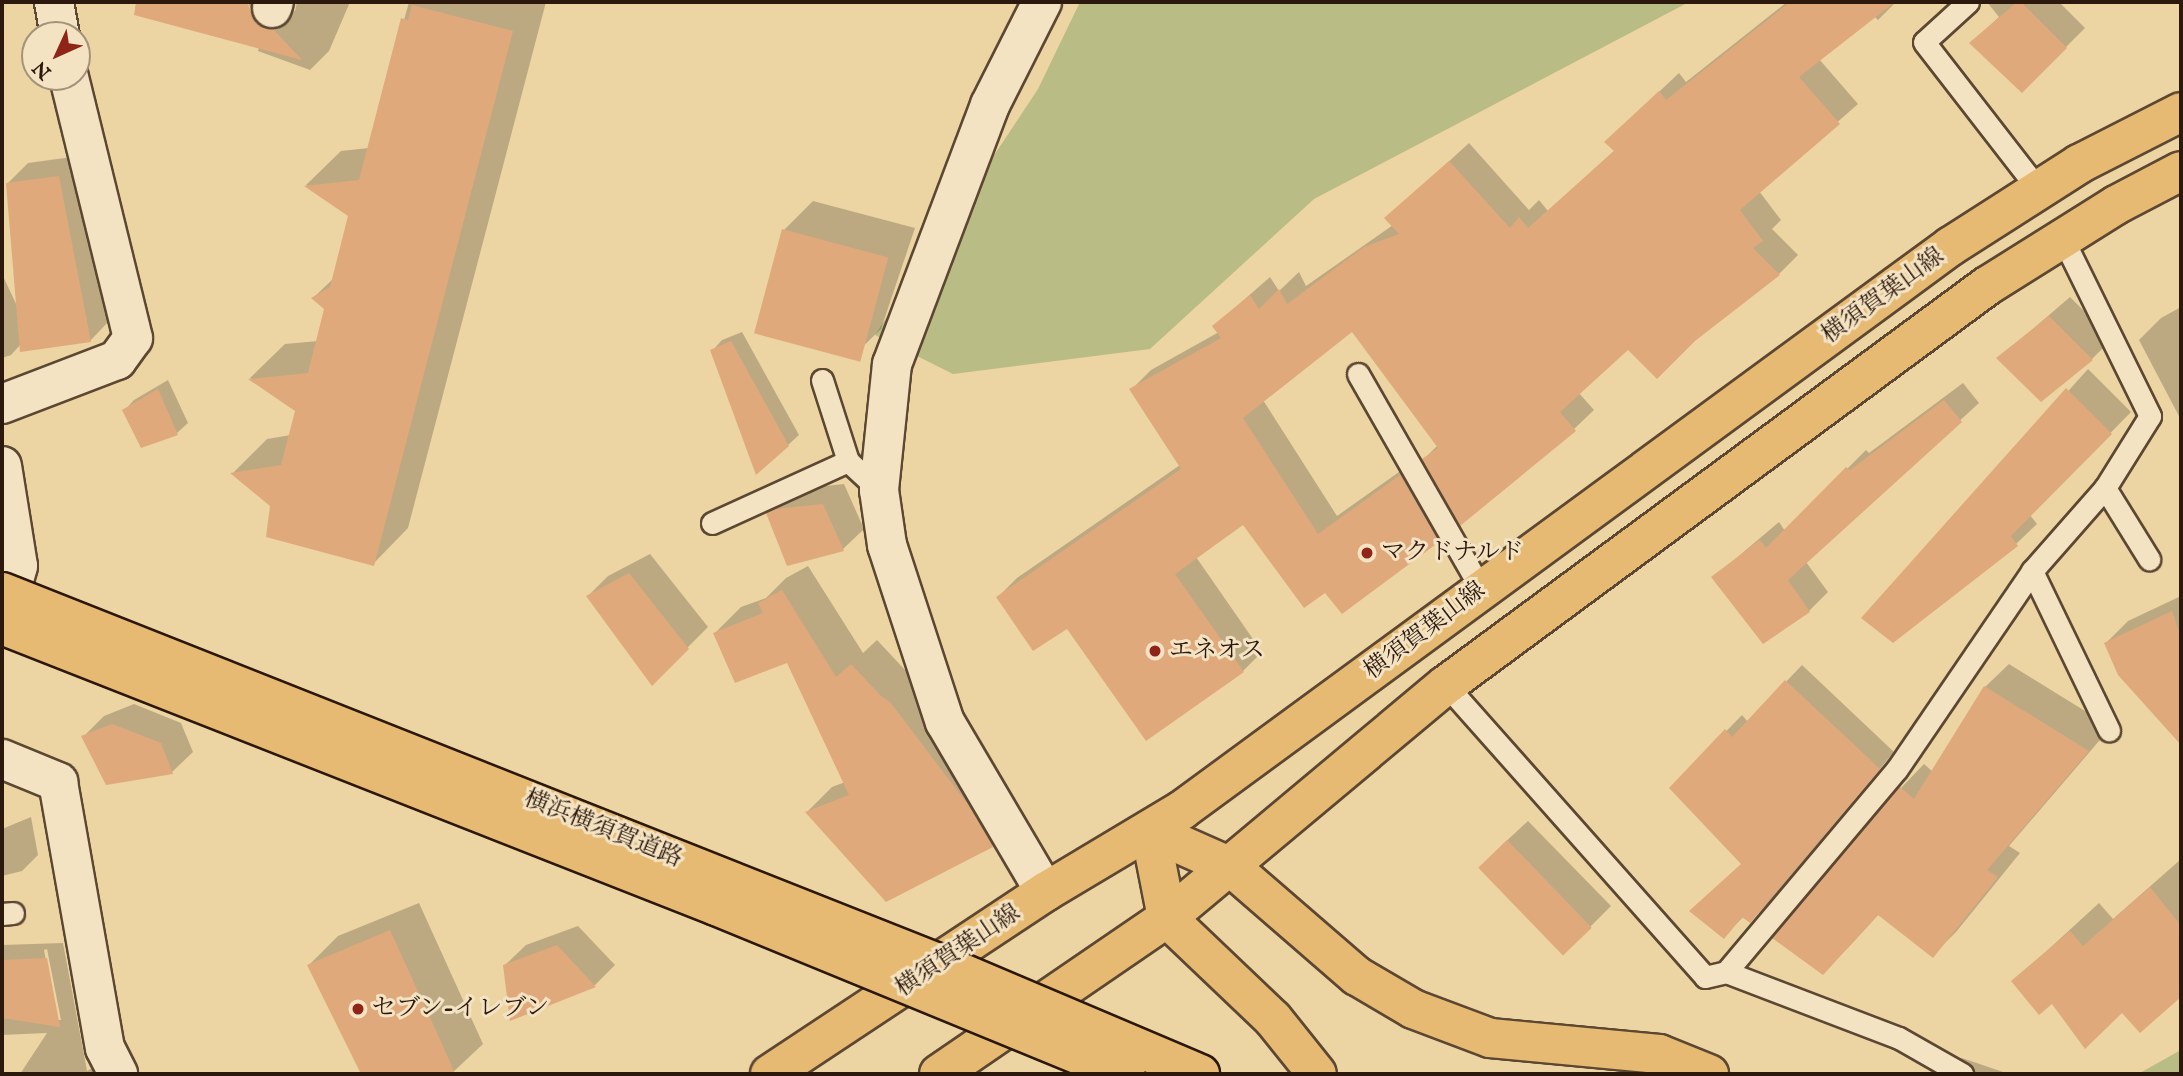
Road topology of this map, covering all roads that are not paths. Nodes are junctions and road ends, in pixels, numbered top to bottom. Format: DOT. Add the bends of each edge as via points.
graph roads {
  1 [pos="54,2"];
  2 [pos="1042,2"];
  3 [pos="1956,6"];
  4 [pos="57,21"];
  5 [pos="72,91"];
  6 [pos="2181,112"];
  7 [pos="2179,177"];
  8 [pos="2038,189"];
  9 [pos="2062,237"];
  10 [pos="1358,374"];
  11 [pos="822,380"];
  12 [pos="2,404"];
  13 [pos="848,461"];
  14 [pos="2,466"];
  15 [pos="2105,488"];
  16 [pos="879,490"];
  17 [pos="712,523"];
  18 [pos="2149,559"];
  19 [pos="2032,572"];
  20 [pos="1480,589"];
  21 [pos="2,592"];
  22 [pos="2,624"];
  23 [pos="1447,685"];
  24 [pos="2109,730"];
  25 [pos="2,759"];
  26 [pos="1150,831"];
  27 [pos="1231,867"];
  28 [pos="1045,892"];
  29 [pos="1167,918"];
  30 [pos="1726,972"];
  31 [pos="118,1074"];
  32 [pos="770,1074"];
  33 [pos="939,1074"];
  34 [pos="1126,1074"];
  35 [pos="1200,1074"];
  36 [pos="1317,1074"];
  37 [pos="1709,1074"];
  38 [pos="1962,1074"];
  1 -- 4 [label="street"];
  2 -- 16 [label="street" via="990,105 892,364"];
  3 -- 8 [label="lane" via="1924,42"];
  5 -- 12 [label="street" via="134,338 117,360"];
  6 -- 8 [label="main road, 横須賀葉山線"];
  7 -- 9 [label="main road"];
  8 -- 20 [label="main road, 横須賀葉山線" via="1951,246"];
  9 -- 15 [label="lane" via="2150,416"];
  9 -- 23 [label="main road" via="1987,286"];
  10 -- 20 [label="lane"];
  11 -- 13 [label="lane"];
  13 -- 16 [label="lane"];
  13 -- 17 [label="lane"];
  14 -- 22 [label="street" via="18,566"];
  15 -- 18 [label="lane"];
  15 -- 19 [label="lane"];
  16 -- 28 [label="street" via="887,545 945,722"];
  19 -- 24 [label="lane"];
  19 -- 30 [label="lane" via="1897,769"];
  20 -- 26 [label="main road, 横須賀葉山線"];
  21 -- 35 [label="main road, 横浜横須賀道路, bridge" via="935,962"];
  22 -- 34 [label="main road, 横浜横須賀道路, bridge" via="716,906"];
  23 -- 27 [label="main road"];
  23 -- 30 [label="lane" via="1705,977"];
  25 -- 31 [label="street" via="58,782 105,1048"];
  26 -- 27 [label="main road"];
  26 -- 28 [label="main road, 横須賀葉山線"];
  26 -- 29 [label="main road"];
  27 -- 29 [label="main road"];
  27 -- 37 [label="main road" via="1357,976 1413,1009 1490,1038 1659,1054"];
  28 -- 32 [label="main road, 横須賀葉山線"];
  29 -- 33 [label="main road"];
  29 -- 36 [label="main road" via="1273,1019"];
  30 -- 38 [label="lane" via="1899,1038"];
}
